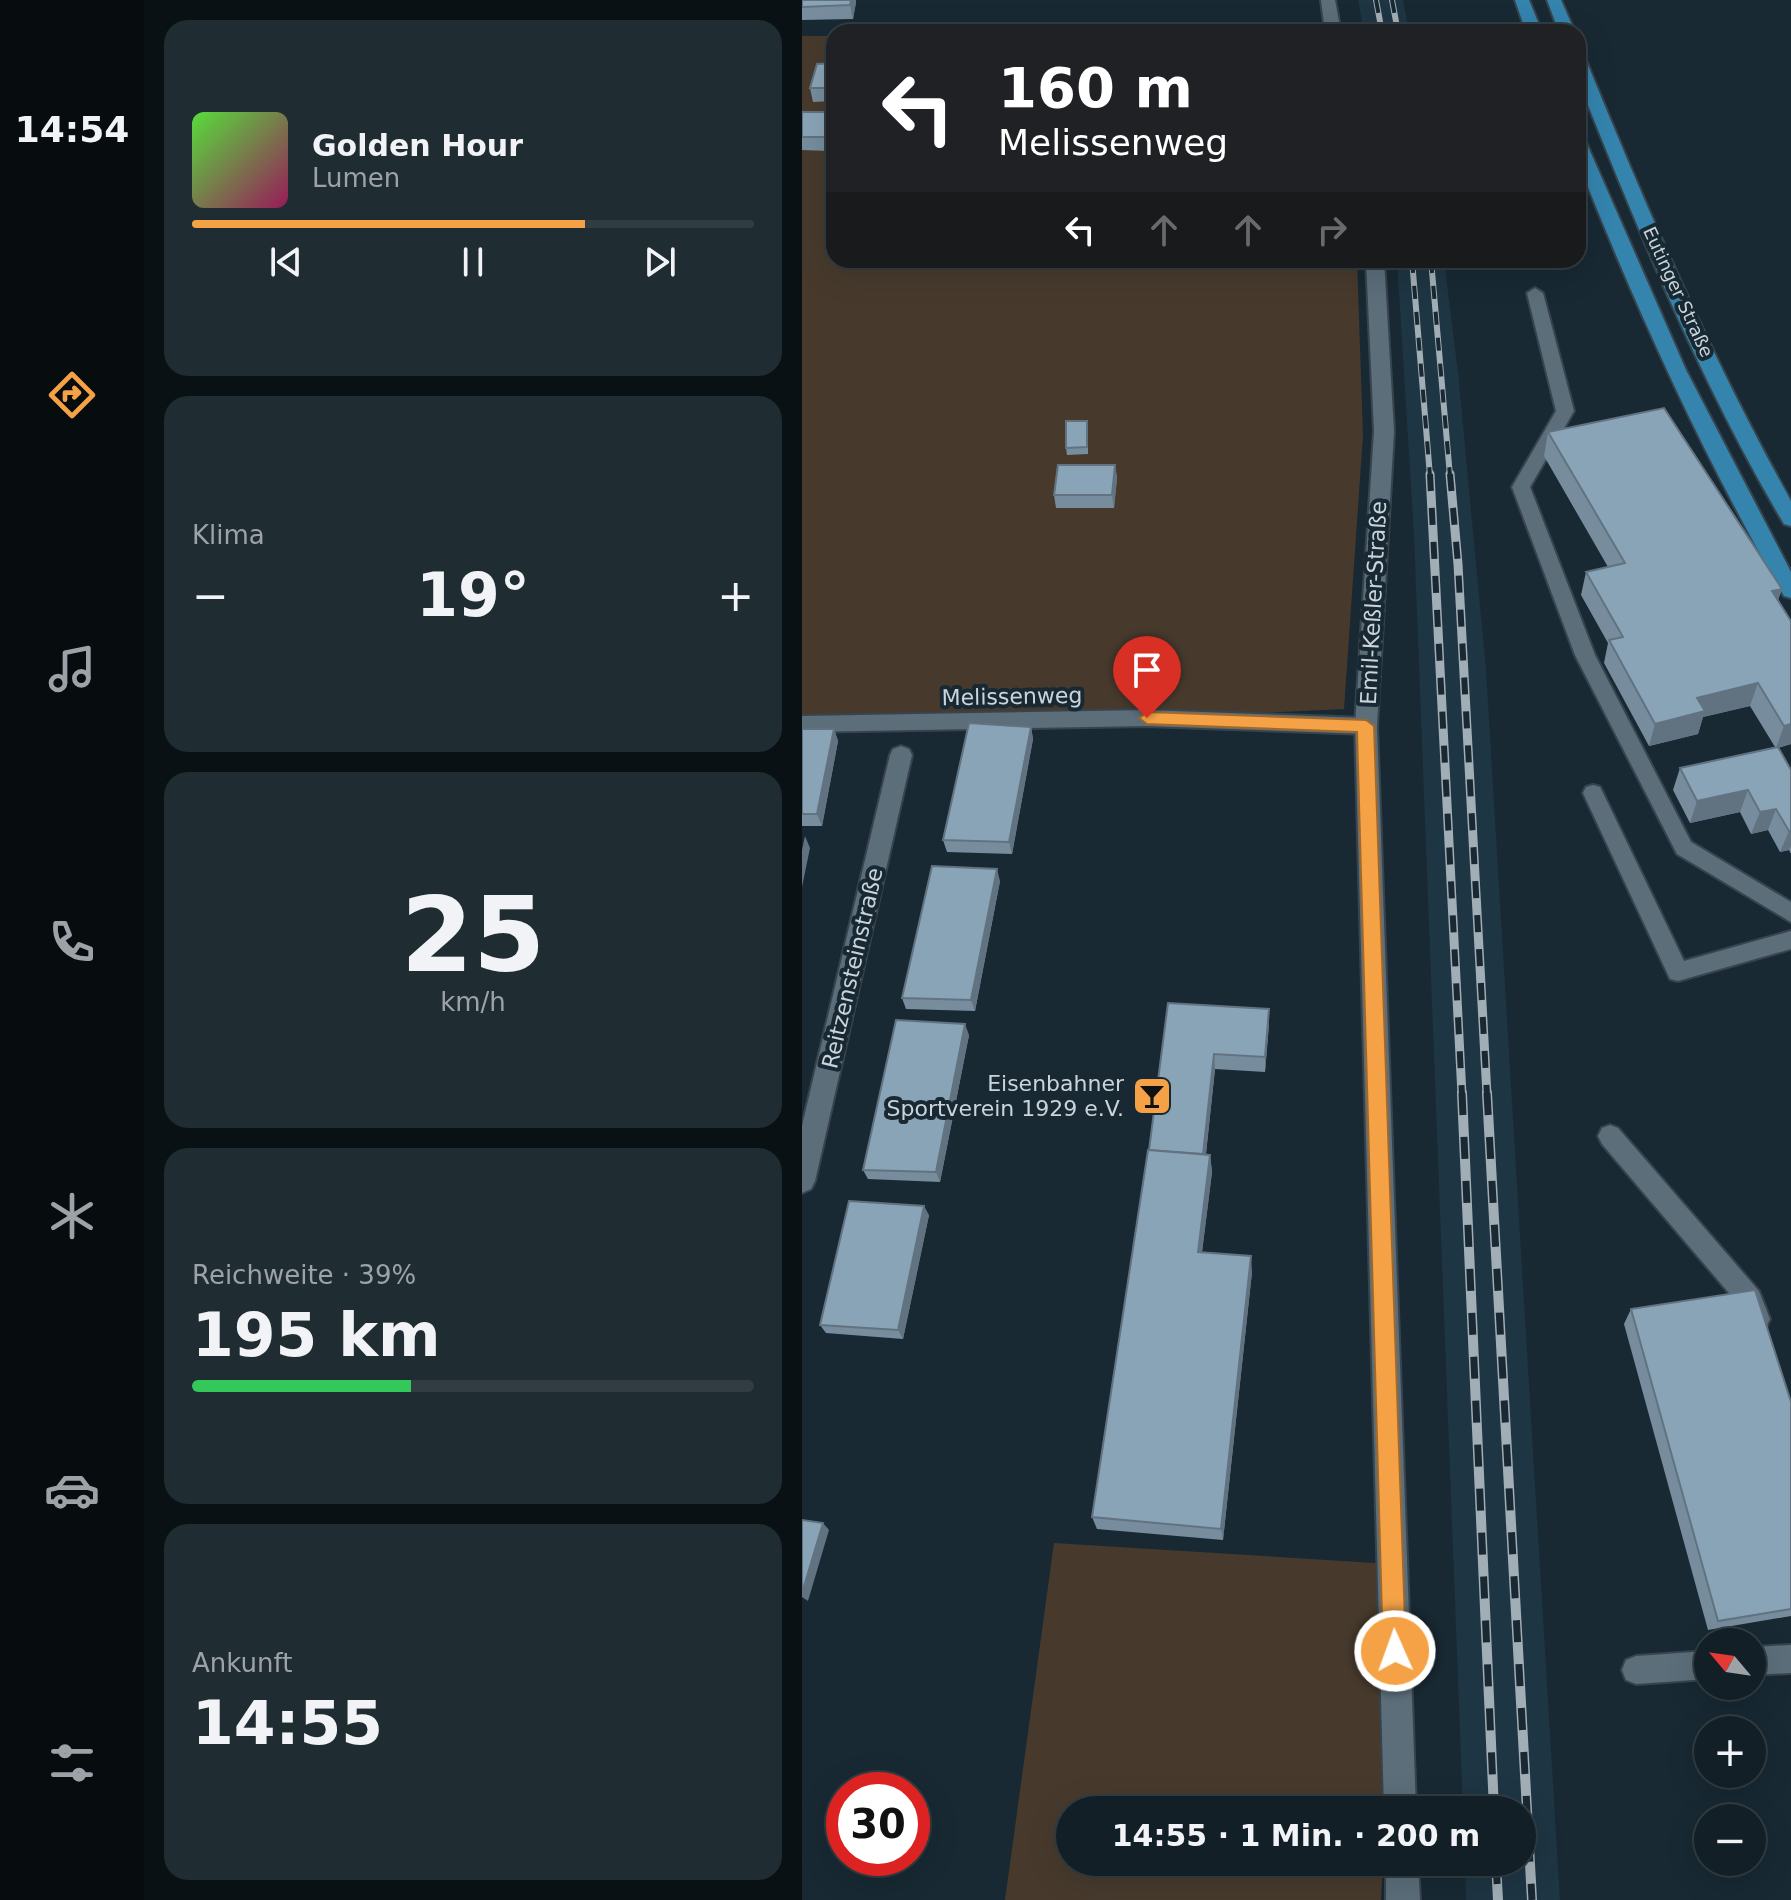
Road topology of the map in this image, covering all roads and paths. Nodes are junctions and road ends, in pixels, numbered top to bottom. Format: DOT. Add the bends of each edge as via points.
graph roads {
  1 [pos="1328,0"];
  2 [pos="1522,0"];
  3 [pos="1554,0"];
  4 [pos="1332,24"];
  5 [pos="1531,24"];
  6 [pos="1564,24"];
  7 [pos="1586,79"];
  8 [pos="1586,162"];
  9 [pos="1375,268"];
  10 [pos="1535,293"];
  11 [pos="1791,519"];
  12 [pos="1791,591"];
  13 [pos="802,724"];
  14 [pos="1366,726"];
  15 [pos="901,755"];
  16 [pos="1593,793"];
  17 [pos="1791,913"];
  18 [pos="1791,940"];
  19 [pos="1610,1136"];
  20 [pos="802,1181"];
  21 [pos="1765,1340"];
  22 [pos="1791,1659"];
  23 [pos="1766,1660"];
  24 [pos="1694,1666"];
  25 [pos="1636,1670"];
  26 [pos="1399,1796"];
  27 [pos="1402,1876"];
  28 [pos="1403,1900"];
  1 -- 4 [label="street"];
  2 -- 5 [label="main road"];
  3 -- 6 [label="main road"];
  7 -- 11 [label="main road, Eutinger Straße" via="1692,327"];
  8 -- 12 [label="main road, Eutinger Straße" via="1687,396"];
  9 -- 14 [label="street, Emil-Keßler-Straße" via="1384,431"];
  10 -- 17 [label="lane" via="1565,411 1521,487 1585,655 1684,848"];
  13 -- 14 [label="lane, Melissenweg" via="1147,718"];
  14 -- 26 [label="street, Emil-Keßler-Straße" via="1361,890"];
  15 -- 20 [label="street, Reitzensteinstraße"];
  16 -- 18 [label="lane" via="1678,972"];
  19 -- 21 [label="lane" via="1750,1299"];
  22 -- 23 [label="lane"];
  24 -- 25 [label="lane"];
  27 -- 28 [label="street"];
}
